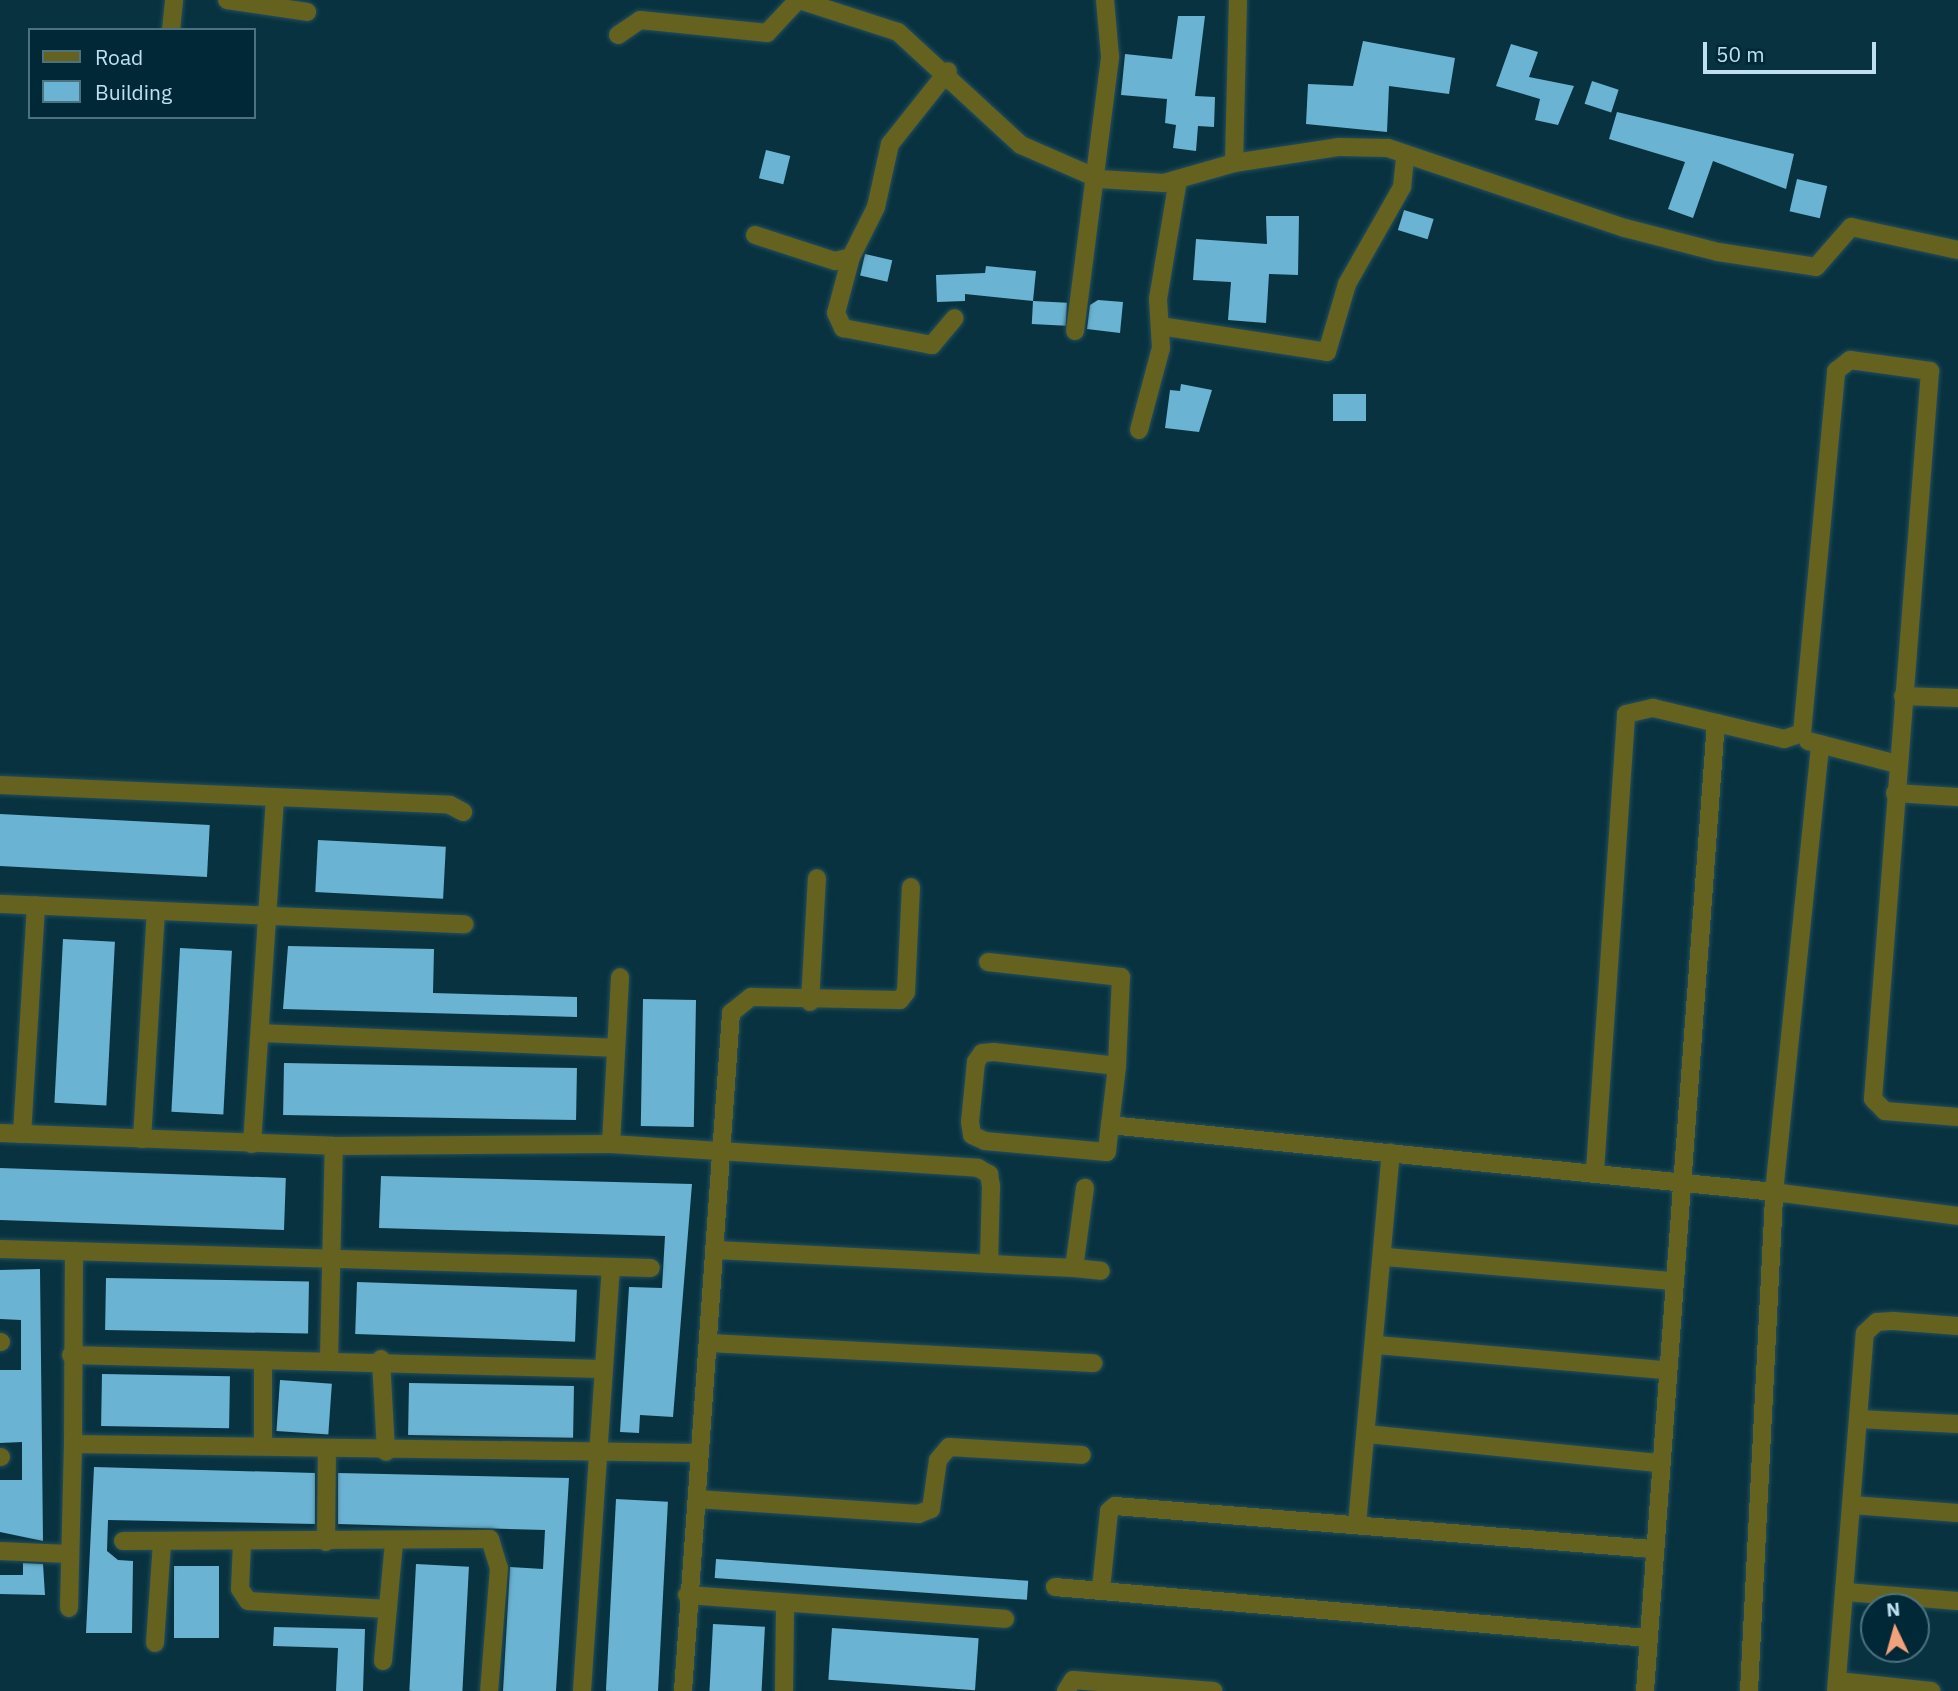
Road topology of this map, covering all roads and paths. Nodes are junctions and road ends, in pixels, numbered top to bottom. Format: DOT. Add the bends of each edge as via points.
graph roads {
  1 [pos="174,0"];
  2 [pos="227,0"];
  3 [pos="798,0"];
  4 [pos="1105,0"];
  5 [pos="1238,0"];
  6 [pos="307,12"];
  7 [pos="171,28"];
  8 [pos="618,34"];
  9 [pos="948,71"];
  10 [pos="1405,157"];
  11 [pos="1234,163"];
  12 [pos="1099,179"];
  13 [pos="1178,180"];
  14 [pos="755,235"];
  15 [pos="1958,250"];
  16 [pos="851,257"];
  17 [pos="955,318"];
  18 [pos="1160,326"];
  19 [pos="1075,331"];
  20 [pos="1139,430"];
  21 [pos="1903,696"];
  22 [pos="1958,698"];
  23 [pos="1716,723"];
  24 [pos="1795,738"];
  25 [pos="1820,744"];
  26 [pos="1897,764"];
  27 [pos="0,785"];
  28 [pos="1895,793"];
  29 [pos="1958,797"];
  30 [pos="275,800"];
  31 [pos="463,811"];
  32 [pos="817,878"];
  33 [pos="911,887"];
  34 [pos="0,904"];
  35 [pos="36,905"];
  36 [pos="156,912"];
  37 [pos="268,917"];
  38 [pos="465,924"];
  39 [pos="988,962"];
  40 [pos="620,977"];
  41 [pos="810,1002"];
  42 [pos="260,1033"];
  43 [pos="616,1048"];
  44 [pos="1118,1066"];
  45 [pos="1958,1117"];
  46 [pos="1110,1125"];
  47 [pos="0,1133"];
  48 [pos="22,1134"];
  49 [pos="142,1139"];
  50 [pos="252,1144"];
  51 [pos="611,1144"];
  52 [pos="334,1146"];
  53 [pos="720,1153"];
  54 [pos="1391,1153"];
  55 [pos="1595,1171"];
  56 [pos="1682,1182"];
  57 [pos="1085,1188"];
  58 [pos="1774,1192"];
  59 [pos="1958,1216"];
  60 [pos="0,1249"];
  61 [pos="716,1250"];
  62 [pos="74,1251"];
  63 [pos="331,1257"];
  64 [pos="1386,1257"];
  65 [pos="989,1264"];
  66 [pos="611,1267"];
  67 [pos="651,1268"];
  68 [pos="1074,1268"];
  69 [pos="1101,1271"];
  70 [pos="1673,1281"];
  71 [pos="1958,1326"];
  72 [pos="709,1343"];
  73 [pos="1377,1345"];
  74 [pos="71,1354"];
  75 [pos="329,1359"];
  76 [pos="381,1359"];
  77 [pos="263,1360"];
  78 [pos="1093,1363"];
  79 [pos="601,1369"];
  80 [pos="1664,1370"];
  81 [pos="1859,1419"];
  82 [pos="1958,1424"];
  83 [pos="1367,1434"];
  84 [pos="73,1444"];
  85 [pos="263,1446"];
  86 [pos="327,1451"];
  87 [pos="386,1452"];
  88 [pos="699,1454"];
  89 [pos="1082,1455"];
  90 [pos="594,1457"];
  91 [pos="1657,1463"];
  92 [pos="697,1499"];
  93 [pos="1852,1505"];
  94 [pos="1958,1513"];
  95 [pos="1357,1524"];
  96 [pos="122,1541"];
  97 [pos="162,1542"];
  98 [pos="326,1542"];
  99 [pos="242,1543"];
  100 [pos="394,1543"];
  101 [pos="1652,1549"];
  102 [pos="0,1551"];
  103 [pos="68,1554"];
  104 [pos="1055,1587"];
  105 [pos="1101,1589"];
  106 [pos="1846,1592"];
  107 [pos="687,1595"];
  108 [pos="1958,1601"];
  109 [pos="785,1606"];
  110 [pos="69,1608"];
  111 [pos="388,1609"];
  112 [pos="1005,1619"];
  113 [pos="1648,1638"];
  114 [pos="155,1643"];
  115 [pos="383,1661"];
  116 [pos="1837,1686"];
  117 [pos="489,1691"];
  118 [pos="582,1691"];
  119 [pos="683,1691"];
  120 [pos="784,1691"];
  121 [pos="1066,1691"];
  122 [pos="1214,1691"];
  123 [pos="1645,1691"];
  124 [pos="1749,1691"];
  125 [pos="1931,1691"];
  1 -- 7 [label="street"];
  2 -- 6 [label="street"];
  3 -- 8 [label="street" via="767,33 640,20"];
  3 -- 9 [label="street" via="898,32"];
  4 -- 12 [label="street" via="1110,56"];
  5 -- 11 [label="street"];
  9 -- 12 [label="street" via="1021,145"];
  9 -- 16 [label="street" via="890,144 876,206"];
  10 -- 11 [label="street" via="1388,148 1338,147"];
  10 -- 15 [label="street" via="1718,252 1816,267 1851,227"];
  10 -- 18 [label="street" via="1402,187 1347,284 1327,352"];
  11 -- 13 [label="street"];
  12 -- 13 [label="street"];
  12 -- 19 [label="street"];
  13 -- 18 [label="street" via="1158,299"];
  14 -- 16 [label="street" via="835,261"];
  16 -- 17 [label="street" via="836,313 843,328 932,345"];
  18 -- 20 [label="street" via="1161,348"];
  21 -- 22 [label="street"];
  21 -- 24 [label="street" via="1930,371 1850,360 1836,371 1809,701 1806,725"];
  21 -- 26 [label="street"];
  23 -- 24 [label="street"];
  23 -- 55 [label="street" via="1653,708 1637,707 1626,714"];
  23 -- 56 [label="street"];
  24 -- 25 [label="street"];
  25 -- 26 [label="street"];
  25 -- 58 [label="street"];
  26 -- 28 [label="street"];
  27 -- 30 [label="street"];
  28 -- 29 [label="street"];
  28 -- 45 [label="street" via="1873,1099 1885,1111"];
  30 -- 31 [label="street" via="450,805"];
  30 -- 37 [label="street"];
  32 -- 41 [label="street"];
  33 -- 41 [label="street" via="906,992 900,1000"];
  34 -- 35 [label="street"];
  35 -- 36 [label="street"];
  35 -- 48 [label="street"];
  36 -- 37 [label="street"];
  36 -- 49 [label="street"];
  37 -- 38 [label="street"];
  37 -- 42 [label="street"];
  39 -- 44 [label="street" via="1121,977"];
  40 -- 43 [label="street"];
  41 -- 53 [label="street" via="751,997 732,1013"];
  42 -- 43 [label="street"];
  42 -- 50 [label="street"];
  43 -- 51 [label="street"];
  44 -- 46 [label="street"];
  44 -- 46 [label="street" via="994,1052 976,1062 972,1135 985,1141 1107,1152"];
  46 -- 54 [label="street"];
  47 -- 48 [label="street"];
  48 -- 49 [label="street"];
  49 -- 50 [label="street"];
  50 -- 52 [label="street"];
  51 -- 52 [label="street"];
  51 -- 53 [label="street"];
  52 -- 63 [label="street"];
  53 -- 61 [label="street"];
  53 -- 65 [label="street" via="978,1168 989,1174"];
  54 -- 55 [label="street"];
  54 -- 64 [label="street"];
  55 -- 56 [label="street"];
  56 -- 58 [label="street"];
  56 -- 70 [label="street"];
  57 -- 68 [label="street"];
  58 -- 59 [label="street"];
  58 -- 124 [label="street"];
  60 -- 62 [label="street"];
  61 -- 65 [label="street"];
  61 -- 72 [label="street"];
  62 -- 63 [label="street"];
  62 -- 74 [label="street"];
  63 -- 66 [label="street"];
  63 -- 75 [label="street"];
  64 -- 70 [label="street"];
  64 -- 73 [label="street"];
  65 -- 68 [label="street"];
  66 -- 67 [label="street"];
  66 -- 79 [label="street"];
  68 -- 69 [label="street"];
  70 -- 80 [label="street"];
  71 -- 81 [label="street" via="1893,1321 1869,1326"];
  72 -- 78 [label="street"];
  72 -- 88 [label="street"];
  73 -- 80 [label="street"];
  73 -- 83 [label="street"];
  74 -- 77 [label="street"];
  74 -- 84 [label="street"];
  75 -- 76 [label="street"];
  75 -- 77 [label="street"];
  76 -- 79 [label="street"];
  76 -- 87 [label="street"];
  77 -- 85 [label="street"];
  79 -- 90 [label="street"];
  80 -- 91 [label="street"];
  81 -- 82 [label="street"];
  81 -- 93 [label="street"];
  83 -- 91 [label="street"];
  83 -- 95 [label="street"];
  84 -- 85 [label="street"];
  84 -- 103 [label="street"];
  85 -- 86 [label="street"];
  86 -- 87 [label="street"];
  86 -- 98 [label="street"];
  87 -- 90 [label="street"];
  88 -- 90 [label="street"];
  88 -- 92 [label="street"];
  89 -- 92 [label="street" via="949,1447 938,1460 931,1509 918,1514"];
  90 -- 118 [label="street"];
  91 -- 101 [label="street"];
  92 -- 107 [label="street"];
  93 -- 94 [label="street"];
  93 -- 106 [label="street"];
  95 -- 101 [label="street"];
  95 -- 105 [label="street" via="1115,1506 1109,1511"];
  96 -- 97 [label="street"];
  97 -- 99 [label="street"];
  97 -- 114 [label="street"];
  98 -- 99 [label="street"];
  98 -- 100 [label="street"];
  99 -- 111 [label="street" via="240,1589 248,1601"];
  100 -- 111 [label="street"];
  100 -- 117 [label="street" via="480,1538 496,1547"];
  101 -- 113 [label="street"];
  102 -- 103 [label="street"];
  103 -- 110 [label="street"];
  104 -- 105 [label="street"];
  105 -- 113 [label="street"];
  106 -- 108 [label="street"];
  106 -- 116 [label="street"];
  107 -- 109 [label="street"];
  107 -- 119 [label="street"];
  109 -- 112 [label="street"];
  109 -- 120 [label="street"];
  111 -- 115 [label="street"];
  113 -- 123 [label="street"];
  116 -- 125 [label="street"];
  121 -- 122 [label="street" via="1073,1680"];
}
